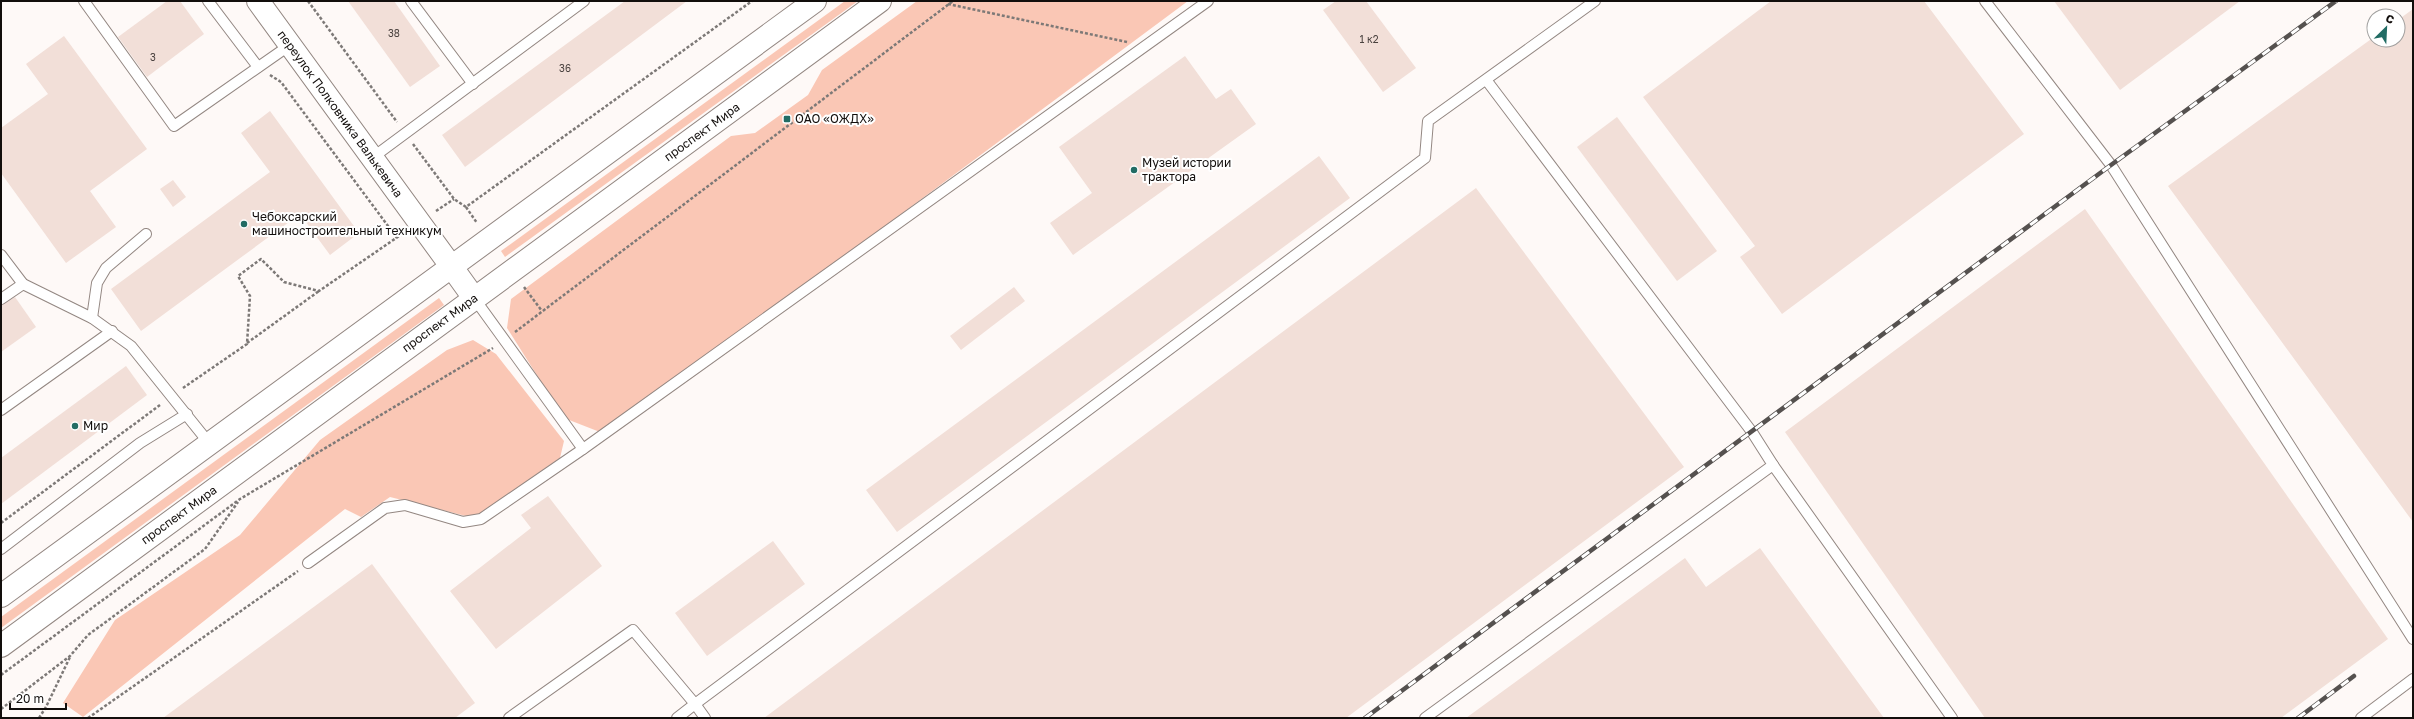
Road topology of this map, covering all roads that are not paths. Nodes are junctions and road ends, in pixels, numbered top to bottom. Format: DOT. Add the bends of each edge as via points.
graph roads {
  1 [pos="84,1"];
  2 [pos="208,1"];
  3 [pos="258,1"];
  4 [pos="411,1"];
  5 [pos="584,1"];
  6 [pos="815,1"];
  7 [pos="880,1"];
  8 [pos="1208,1"];
  9 [pos="1595,1"];
  10 [pos="1985,1"];
  11 [pos="290,45"];
  12 [pos="258,67"];
  13 [pos="1487,80"];
  14 [pos="473,84"];
  15 [pos="372,158"];
  16 [pos="146,234"];
  17 [pos="1,256"];
  18 [pos="451,266"];
  19 [pos="23,284"];
  20 [pos="474,298"];
  21 [pos="1,299"];
  22 [pos="92,318"];
  23 [pos="112,330"];
  24 [pos="1,410"];
  25 [pos="187,414"];
  26 [pos="209,443"];
  27 [pos="583,449"];
  28 [pos="1773,466"];
  29 [pos="1,549"];
  30 [pos="308,563"];
  31 [pos="1,596"];
  32 [pos="2413,639"];
  33 [pos="1,646"];
  34 [pos="2413,679"];
  35 [pos="695,704"];
  36 [pos="509,718"];
  37 [pos="677,718"];
  38 [pos="705,718"];
  39 [pos="1425,718"];
  40 [pos="1952,718"];
  41 [pos="2362,718"];
  1 -- 12 [label="lane" via="174,126"];
  2 -- 12 [label="lane"];
  3 -- 11 [label="main road, переулок Полковника Валькевича"];
  4 -- 14 [label="lane"];
  5 -- 14 [label="lane"];
  6 -- 18 [label="main road"];
  7 -- 20 [label="main road, проспект Мира"];
  8 -- 27 [label="lane"];
  9 -- 13 [label="lane"];
  10 -- 32 [label="lane" via="2111,165"];
  11 -- 12 [label="lane"];
  11 -- 15 [label="main road, переулок Полковника Валькевича"];
  13 -- 28 [label="lane" via="1752,432"];
  13 -- 35 [label="lane" via="1428,121 1425,158"];
  14 -- 15 [label="lane"];
  15 -- 18 [label="main road, переулок Полковника Валькевича"];
  16 -- 22 [label="lane" via="106,268 97,283"];
  17 -- 19 [label="lane"];
  18 -- 20 [label="main road, переулок Полковника Валькевича"];
  18 -- 26 [label="main road"];
  19 -- 21 [label="lane"];
  19 -- 22 [label="lane"];
  20 -- 27 [label="lane"];
  20 -- 33 [label="main road, проспект Мира"];
  22 -- 23 [label="lane"];
  23 -- 24 [label="lane"];
  23 -- 25 [label="lane" via="132,346"];
  25 -- 26 [label="lane"];
  25 -- 29 [label="lane" via="140,443"];
  26 -- 31 [label="main road"];
  27 -- 30 [label="lane" via="481,519 463,522 405,505 385,508"];
  28 -- 39 [label="lane"];
  28 -- 40 [label="lane"];
  34 -- 41 [label="lane"];
  35 -- 36 [label="lane" via="633,630"];
  35 -- 37 [label="lane"];
  35 -- 38 [label="lane"];
}
